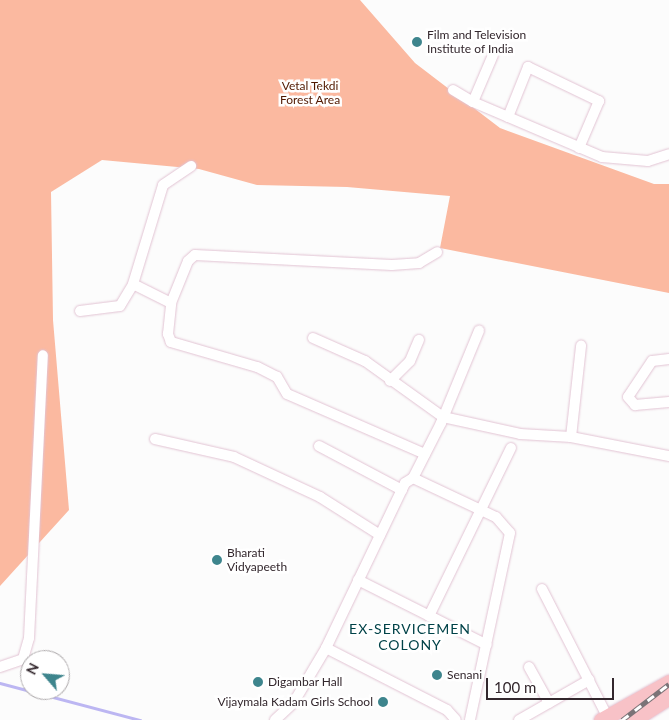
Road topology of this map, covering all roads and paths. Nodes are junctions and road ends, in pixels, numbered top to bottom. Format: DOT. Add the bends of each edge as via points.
graph roads {
  1 [pos="493,55"];
  2 [pos="453,90"];
  3 [pos="473,102"];
  4 [pos="508,117"];
  5 [pos="579,148"];
  6 [pos="669,154"];
  7 [pos="191,166"];
  8 [pos="437,252"];
  9 [pos="133,284"];
  10 [pos="172,303"];
  11 [pos="80,311"];
  12 [pos="479,331"];
  13 [pos="313,338"];
  14 [pos="420,340"];
  15 [pos="581,346"];
  16 [pos="43,355"];
  17 [pos="669,359"];
  18 [pos="390,381"];
  19 [pos="669,402"];
  20 [pos="443,417"];
  21 [pos="571,437"];
  22 [pos="156,439"];
  23 [pos="319,446"];
  24 [pos="511,448"];
  25 [pos="425,454"];
  26 [pos="669,456"];
  27 [pos="413,478"];
  28 [pos="402,490"];
  29 [pos="482,510"];
  30 [pos="380,535"];
  31 [pos="358,580"];
  32 [pos="542,589"];
  33 [pos="429,616"];
  34 [pos="488,645"];
  35 [pos="326,648"];
  36 [pos="530,667"];
  37 [pos="0,668"];
  38 [pos="589,680"];
  39 [pos="669,682"];
  40 [pos="669,696"];
  41 [pos="550,703"];
  42 [pos="637,717"];
  43 [pos="608,719"];
  44 [pos="275,720"];
  45 [pos="456,720"];
  46 [pos="470,720"];
  47 [pos="519,720"];
  1 -- 3 [label="street"];
  2 -- 3 [label="street"];
  3 -- 4 [label="street"];
  4 -- 5 [label="street"];
  4 -- 5 [label="street" via="528,67 599,101"];
  5 -- 6 [label="street" via="602,157 648,161"];
  7 -- 9 [label="street" via="163,185"];
  8 -- 10 [label="street" via="419,263 392,266 195,255 188,261"];
  9 -- 10 [label="street"];
  9 -- 11 [label="street" via="120,306"];
  10 -- 25 [label="street" via="171,342 257,367 277,377 288,394"];
  12 -- 20 [label="street"];
  13 -- 18 [label="street" via="365,361"];
  14 -- 18 [label="street" via="410,361"];
  15 -- 21 [label="street"];
  16 -- 37 [label="street" via="29,638 23,659"];
  17 -- 19 [label="street" via="652,361 628,397 635,405"];
  18 -- 20 [label="street"];
  20 -- 21 [label="street" via="520,434"];
  20 -- 25 [label="street"];
  21 -- 26 [label="street"];
  22 -- 30 [label="street" via="234,457 320,497"];
  23 -- 28 [label="street"];
  24 -- 29 [label="street"];
  25 -- 27 [label="street"];
  27 -- 28 [label="street"];
  27 -- 29 [label="street"];
  28 -- 30 [label="street"];
  29 -- 33 [label="street"];
  29 -- 34 [label="street" via="507,525 511,542"];
  30 -- 31 [label="street"];
  31 -- 33 [label="street"];
  31 -- 35 [label="street"];
  32 -- 38 [label="street"];
  33 -- 34 [label="street"];
  34 -- 46 [label="street"];
  35 -- 44 [label="street" via="294,702"];
  35 -- 45 [label="street" via="447,710"];
  36 -- 41 [label="street"];
  38 -- 41 [label="street"];
  38 -- 43 [label="street"];
  39 -- 43 [label="main road"];
  40 -- 42 [label="main road"];
  41 -- 47 [label="street"];
  42 -- 43 [label="main road" via="628,712"];
}
